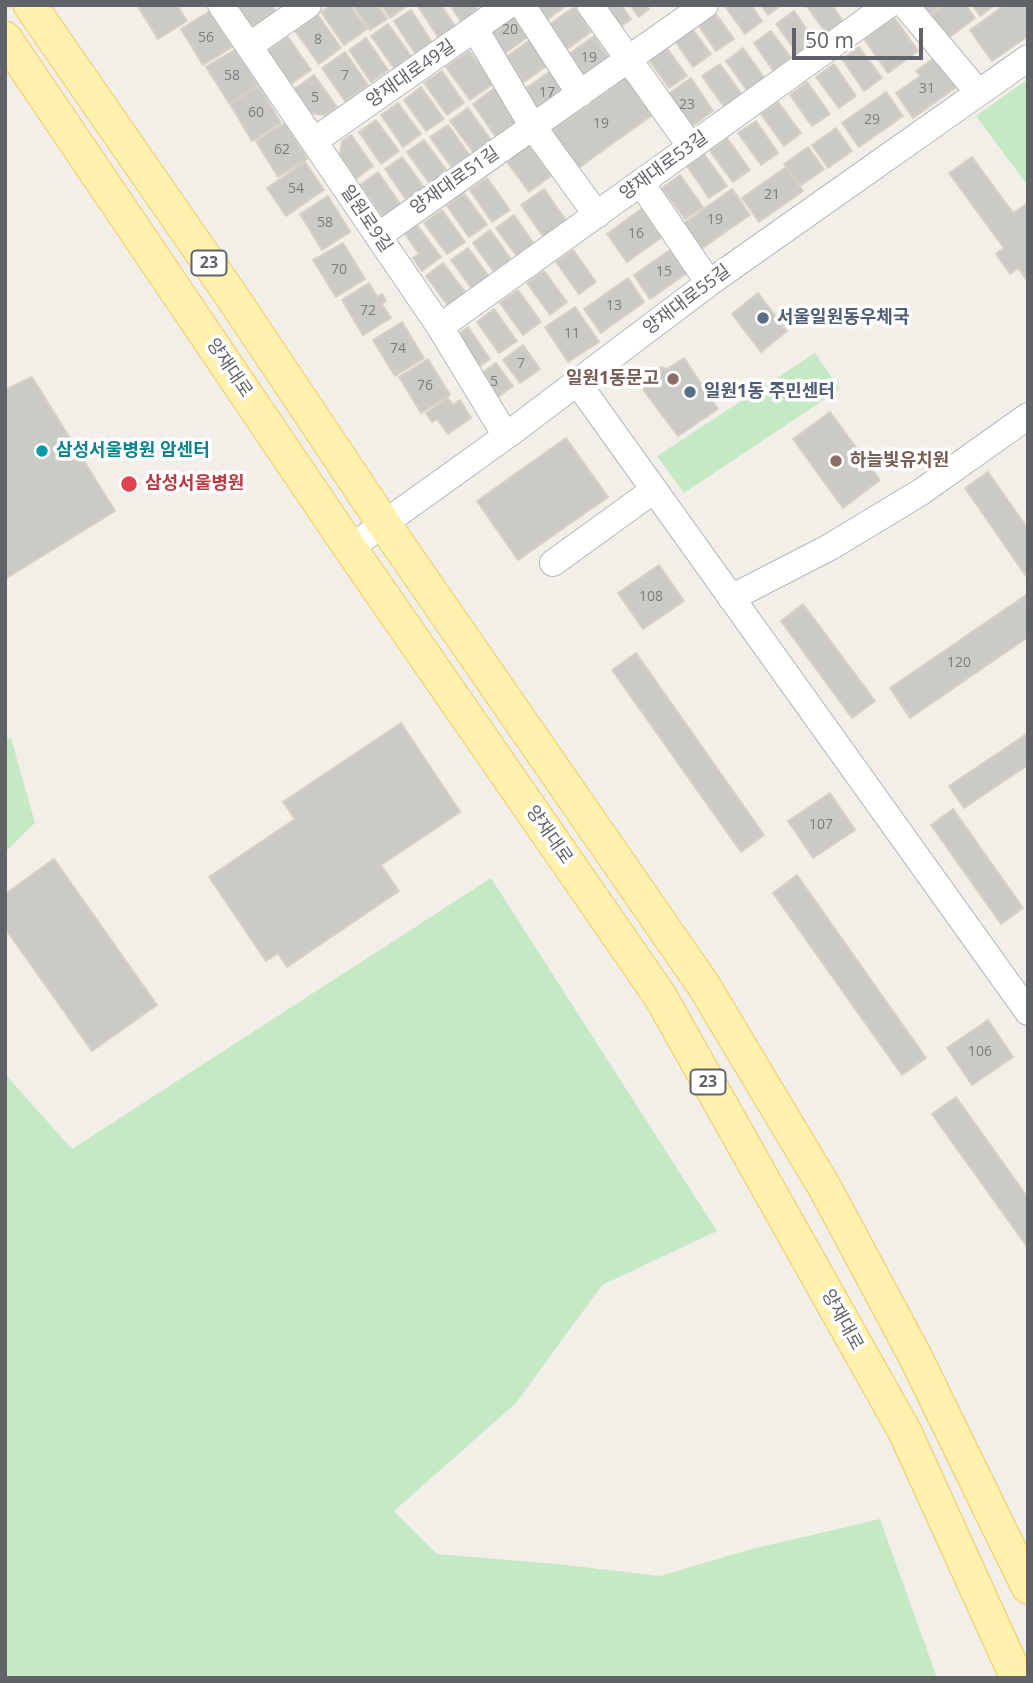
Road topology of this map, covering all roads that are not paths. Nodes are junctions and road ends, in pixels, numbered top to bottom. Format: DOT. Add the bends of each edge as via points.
graph roads {
  1 [pos="30,5"];
  2 [pos="221,5"];
  3 [pos="308,5"];
  4 [pos="508,5"];
  5 [pos="522,5"];
  6 [pos="590,5"];
  7 [pos="705,5"];
  8 [pos="888,5"];
  9 [pos="905,5"];
  10 [pos="475,29"];
  11 [pos="5,38"];
  12 [pos="248,46"];
  13 [pos="1028,58"];
  14 [pos="627,60"];
  15 [pos="978,92"];
  16 [pos="580,94"];
  17 [pos="533,127"];
  18 [pos="314,141"];
  19 [pos="691,147"];
  20 [pos="641,183"];
  21 [pos="597,215"];
  22 [pos="378,236"];
  23 [pos="709,282"];
  24 [pos="440,327"];
  25 [pos="577,382"];
  26 [pos="1028,416"];
  27 [pos="506,436"];
  28 [pos="654,490"];
  29 [pos="384,524"];
  30 [pos="350,548"];
  31 [pos="553,563"];
  32 [pos="731,598"];
  33 [pos="1028,1012"];
  34 [pos="1028,1587"];
  35 [pos="1012,1669"];
  1 -- 29 [label="main road, 23"];
  2 -- 12 [label="street, 일원로9길"];
  3 -- 12 [label="street"];
  4 -- 10 [label="street, 양재대로49길"];
  5 -- 16 [label="street"];
  6 -- 14 [label="street"];
  7 -- 14 [label="street, 양재대로51길"];
  8 -- 19 [label="street, 양재대로53길"];
  9 -- 15 [label="street"];
  10 -- 17 [label="street"];
  10 -- 18 [label="street, 양재대로49길"];
  11 -- 30 [label="main road, 양재대로 / 23"];
  12 -- 18 [label="street, 일원로9길"];
  13 -- 15 [label="street, 양재대로55길"];
  14 -- 16 [label="street, 양재대로51길"];
  14 -- 19 [label="street"];
  15 -- 23 [label="street, 양재대로55길"];
  16 -- 17 [label="street, 양재대로51길"];
  17 -- 21 [label="street"];
  17 -- 22 [label="street, 양재대로51길"];
  18 -- 22 [label="street, 일원로9길"];
  19 -- 20 [label="street, 양재대로53길"];
  20 -- 21 [label="street, 양재대로53길"];
  20 -- 23 [label="street"];
  21 -- 24 [label="street, 양재대로53길"];
  22 -- 24 [label="street, 일원로9길"];
  23 -- 25 [label="street, 양재대로55길"];
  24 -- 27 [label="street, 일원로9길"];
  25 -- 27 [label="street, 양재대로55길"];
  25 -- 28 [label="street"];
  26 -- 32 [label="street" via="830,548"];
  27 -- 29 [label="street, 양재대로55길"];
  28 -- 31 [label="street"];
  28 -- 32 [label="street"];
  29 -- 30 [label="street, 양재대로55길"];
  29 -- 34 [label="main road, 23" via="704,986 825,1188 915,1356"];
  30 -- 35 [label="main road, 양재대로 / 23" via="660,996 905,1432"];
  32 -- 33 [label="street"];
}
